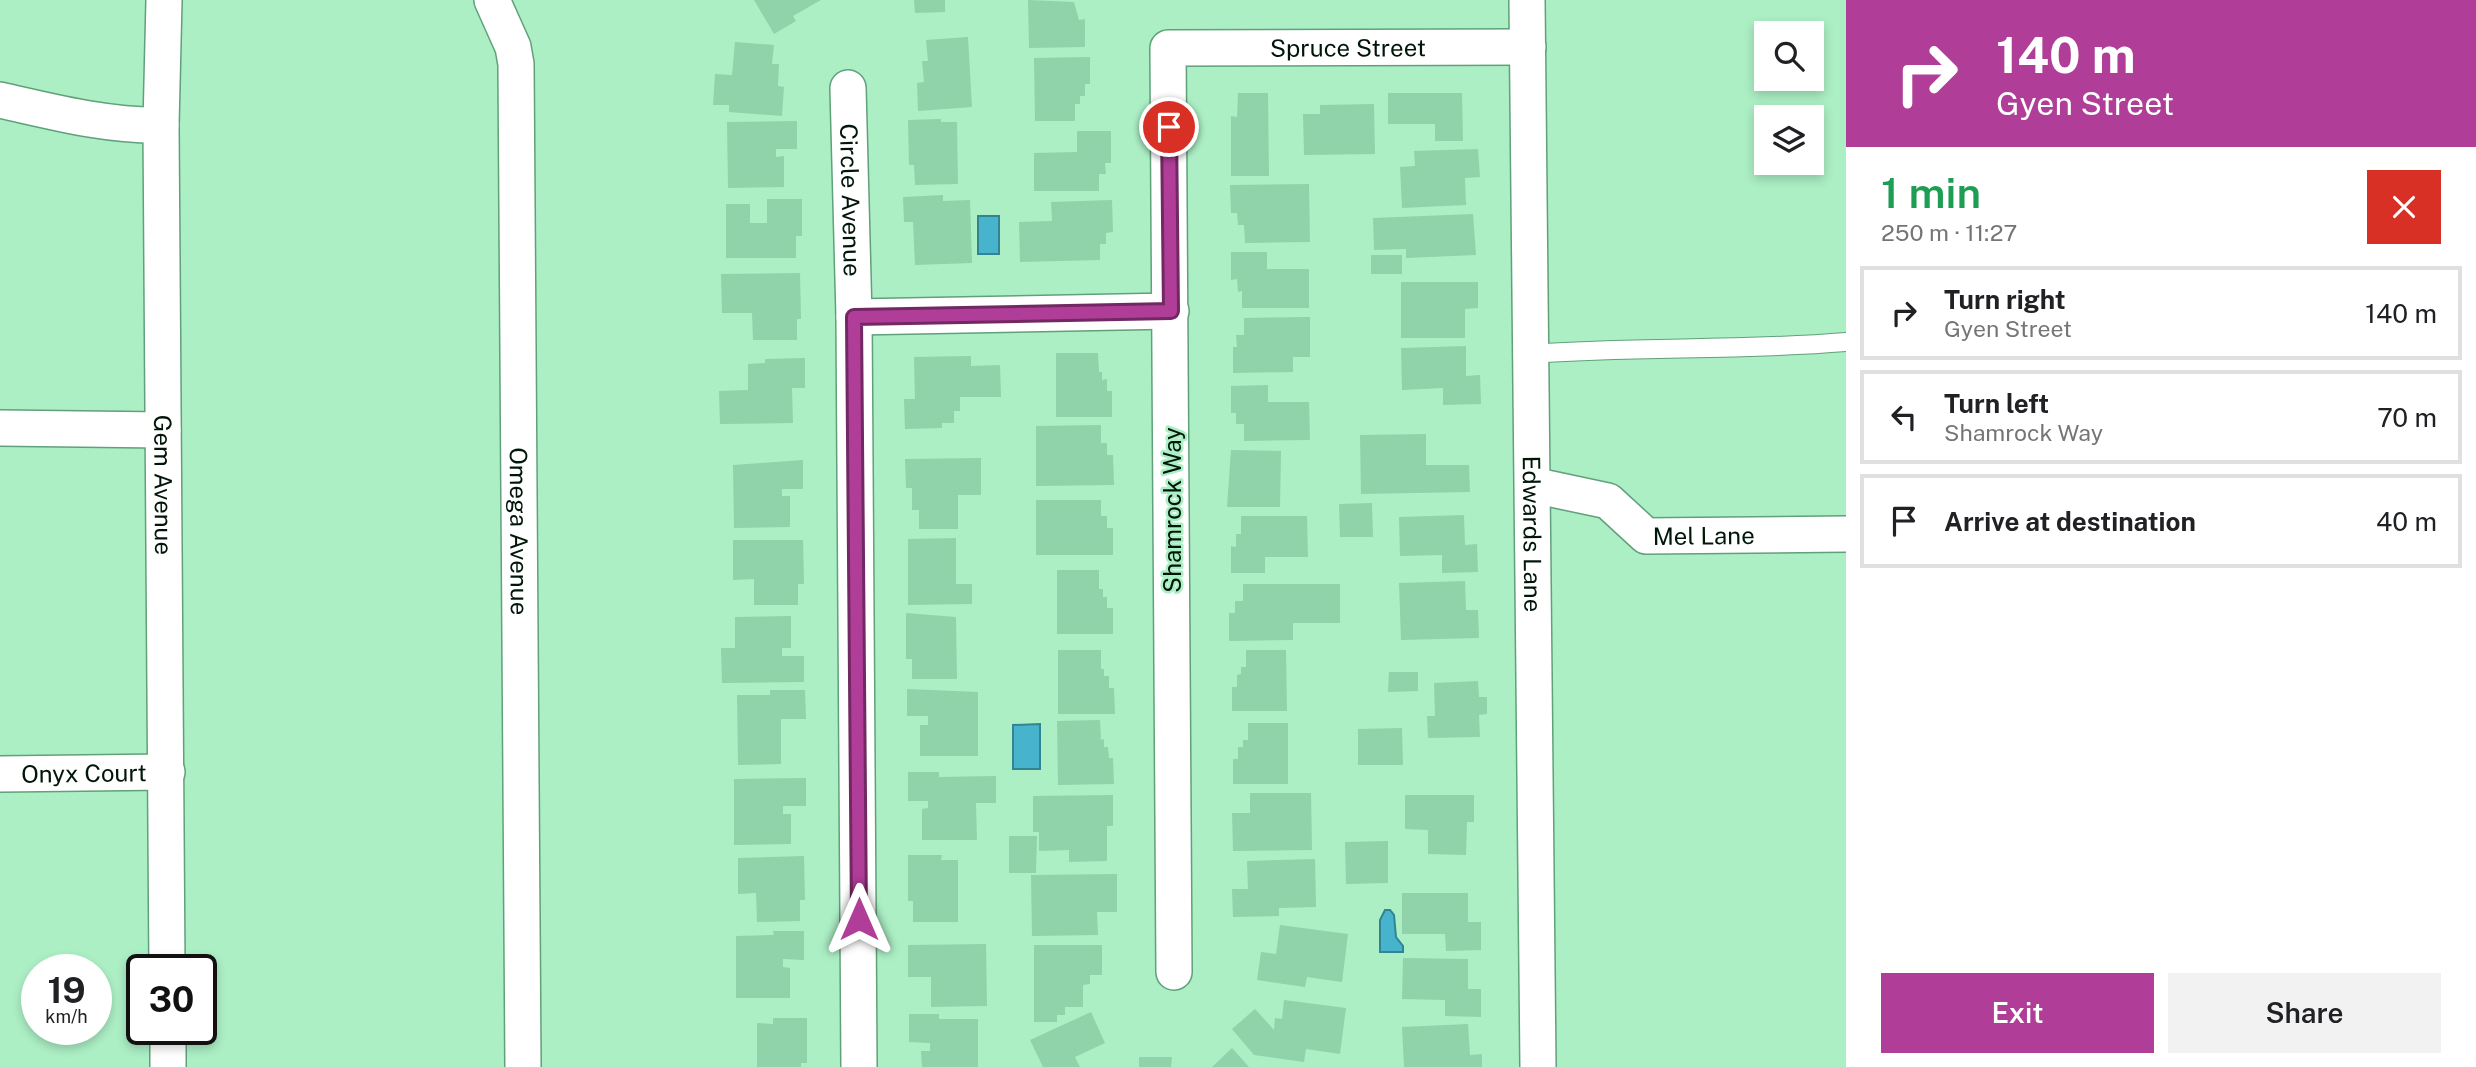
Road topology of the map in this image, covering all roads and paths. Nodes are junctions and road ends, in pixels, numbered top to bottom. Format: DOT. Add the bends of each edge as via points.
graph roads {
  1 [pos="164,0"];
  2 [pos="492,0"];
  3 [pos="1527,0"];
  4 [pos="1528,47"];
  5 [pos="1168,48"];
  6 [pos="848,88"];
  7 [pos="0,100"];
  8 [pos="161,125"];
  9 [pos="1171,311"];
  10 [pos="854,317"];
  11 [pos="1846,342"];
  12 [pos="1531,354"];
  13 [pos="0,428"];
  14 [pos="163,430"];
  15 [pos="1533,485"];
  16 [pos="1846,534"];
  17 [pos="167,772"];
  18 [pos="0,774"];
  19 [pos="167,954"];
  20 [pos="1174,972"];
  21 [pos="167,1045"];
  22 [pos="168,1067"];
  23 [pos="523,1067"];
  24 [pos="859,1067"];
  25 [pos="1538,1067"];
  1 -- 8 [label="street, Gem Avenue"];
  2 -- 23 [label="street, Omega Avenue" via="516,64"];
  3 -- 4 [label="street, Edwards Lane"];
  4 -- 5 [label="street, Spruce Street"];
  4 -- 12 [label="street, Edwards Lane"];
  5 -- 9 [label="street, Shamrock Way"];
  6 -- 10 [label="street, Circle Avenue"];
  7 -- 8 [label="street" via="126,126"];
  8 -- 14 [label="street, Gem Avenue"];
  9 -- 10 [label="street"];
  9 -- 20 [label="street, Shamrock Way"];
  10 -- 24 [label="street, Circle Avenue"];
  11 -- 12 [label="lane"];
  12 -- 15 [label="street, Edwards Lane"];
  13 -- 14 [label="street"];
  14 -- 17 [label="street, Gem Avenue"];
  15 -- 16 [label="street, Mel Lane" via="1608,501 1646,536"];
  15 -- 25 [label="street, Edwards Lane"];
  17 -- 18 [label="street, Onyx Court"];
  17 -- 19 [label="street, Gem Avenue"];
  21 -- 22 [label="street"];
}
